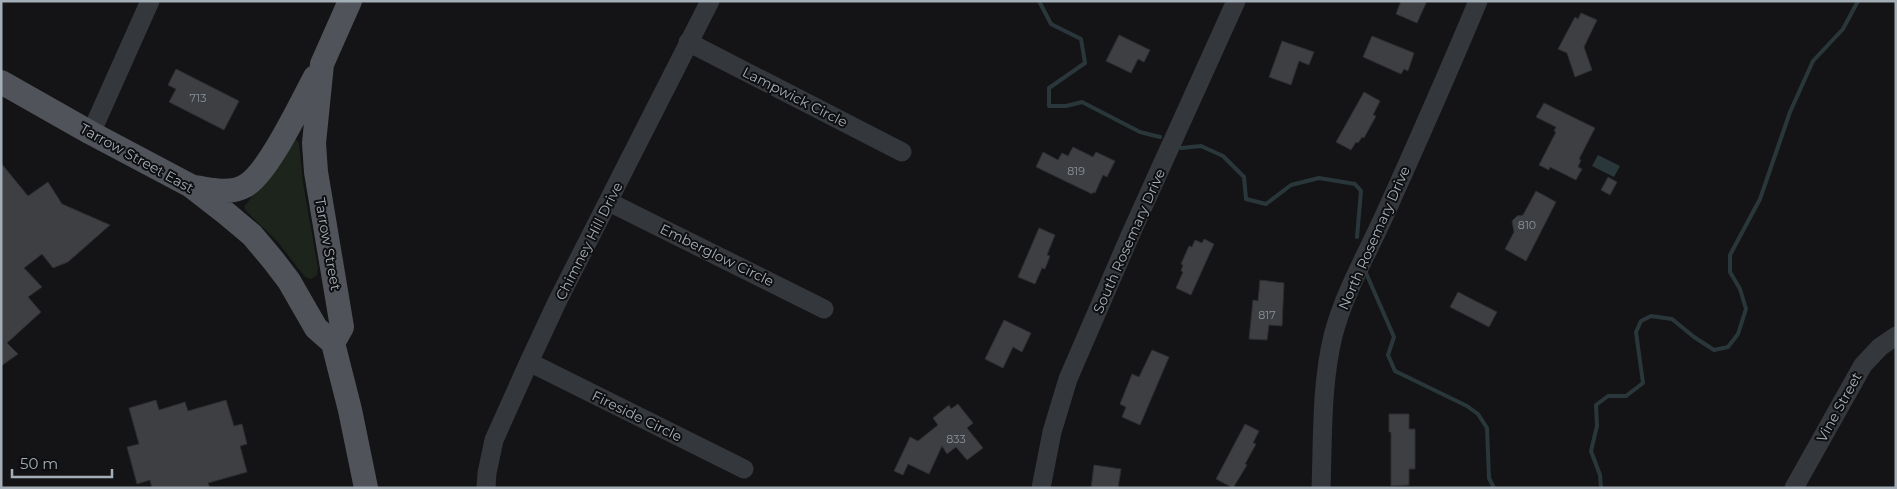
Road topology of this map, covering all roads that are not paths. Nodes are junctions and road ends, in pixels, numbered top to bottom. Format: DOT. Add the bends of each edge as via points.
graph roads {
  1 [pos="150,1"];
  2 [pos="350,1"];
  3 [pos="710,1"];
  4 [pos="1236,1"];
  5 [pos="1478,1"];
  6 [pos="688,42"];
  7 [pos="322,64"];
  8 [pos="1,82"];
  9 [pos="91,133"];
  10 [pos="902,152"];
  11 [pos="191,186"];
  12 [pos="609,202"];
  13 [pos="289,281"];
  14 [pos="337,289"];
  15 [pos="824,309"];
  16 [pos="1896,336"];
  17 [pos="333,343"];
  18 [pos="529,362"];
  19 [pos="744,470"];
  20 [pos="366,488"];
  21 [pos="486,488"];
  22 [pos="1041,488"];
  23 [pos="1321,488"];
  24 [pos="1794,488"];
  1 -- 9 [label="street"];
  2 -- 7 [label="main road, Tarrow Street"];
  3 -- 6 [label="street, Chimney Hill Drive"];
  4 -- 22 [label="street, South Rosemary Drive" via="1068,379 1052,432"];
  5 -- 23 [label="street, North Rosemary Drive" via="1433,108 1358,268 1333,336 1324,389"];
  6 -- 10 [label="street, Lampwick Circle"];
  6 -- 12 [label="street, Chimney Hill Drive"];
  7 -- 11 [label="main road" via="275,151 246,186 228,192"];
  7 -- 14 [label="main road, Tarrow Street" via="314,143 316,172"];
  8 -- 9 [label="main road, Tarrow Street East"];
  9 -- 11 [label="main road, Tarrow Street East"];
  11 -- 13 [label="main road, Tarrow Street East" via="252,235"];
  12 -- 15 [label="street, Emberglow Circle"];
  12 -- 18 [label="street, Chimney Hill Drive"];
  13 -- 14 [label="main road" via="312,295"];
  13 -- 17 [label="main road, Tarrow Street East" via="316,328"];
  14 -- 17 [label="main road, Tarrow Street" via="342,327"];
  16 -- 24 [label="street, Vine Street" via="1863,365"];
  17 -- 20 [label="main road"];
  18 -- 19 [label="street, Fireside Circle"];
  18 -- 21 [label="street, Chimney Hill Drive" via="494,440"];
}
